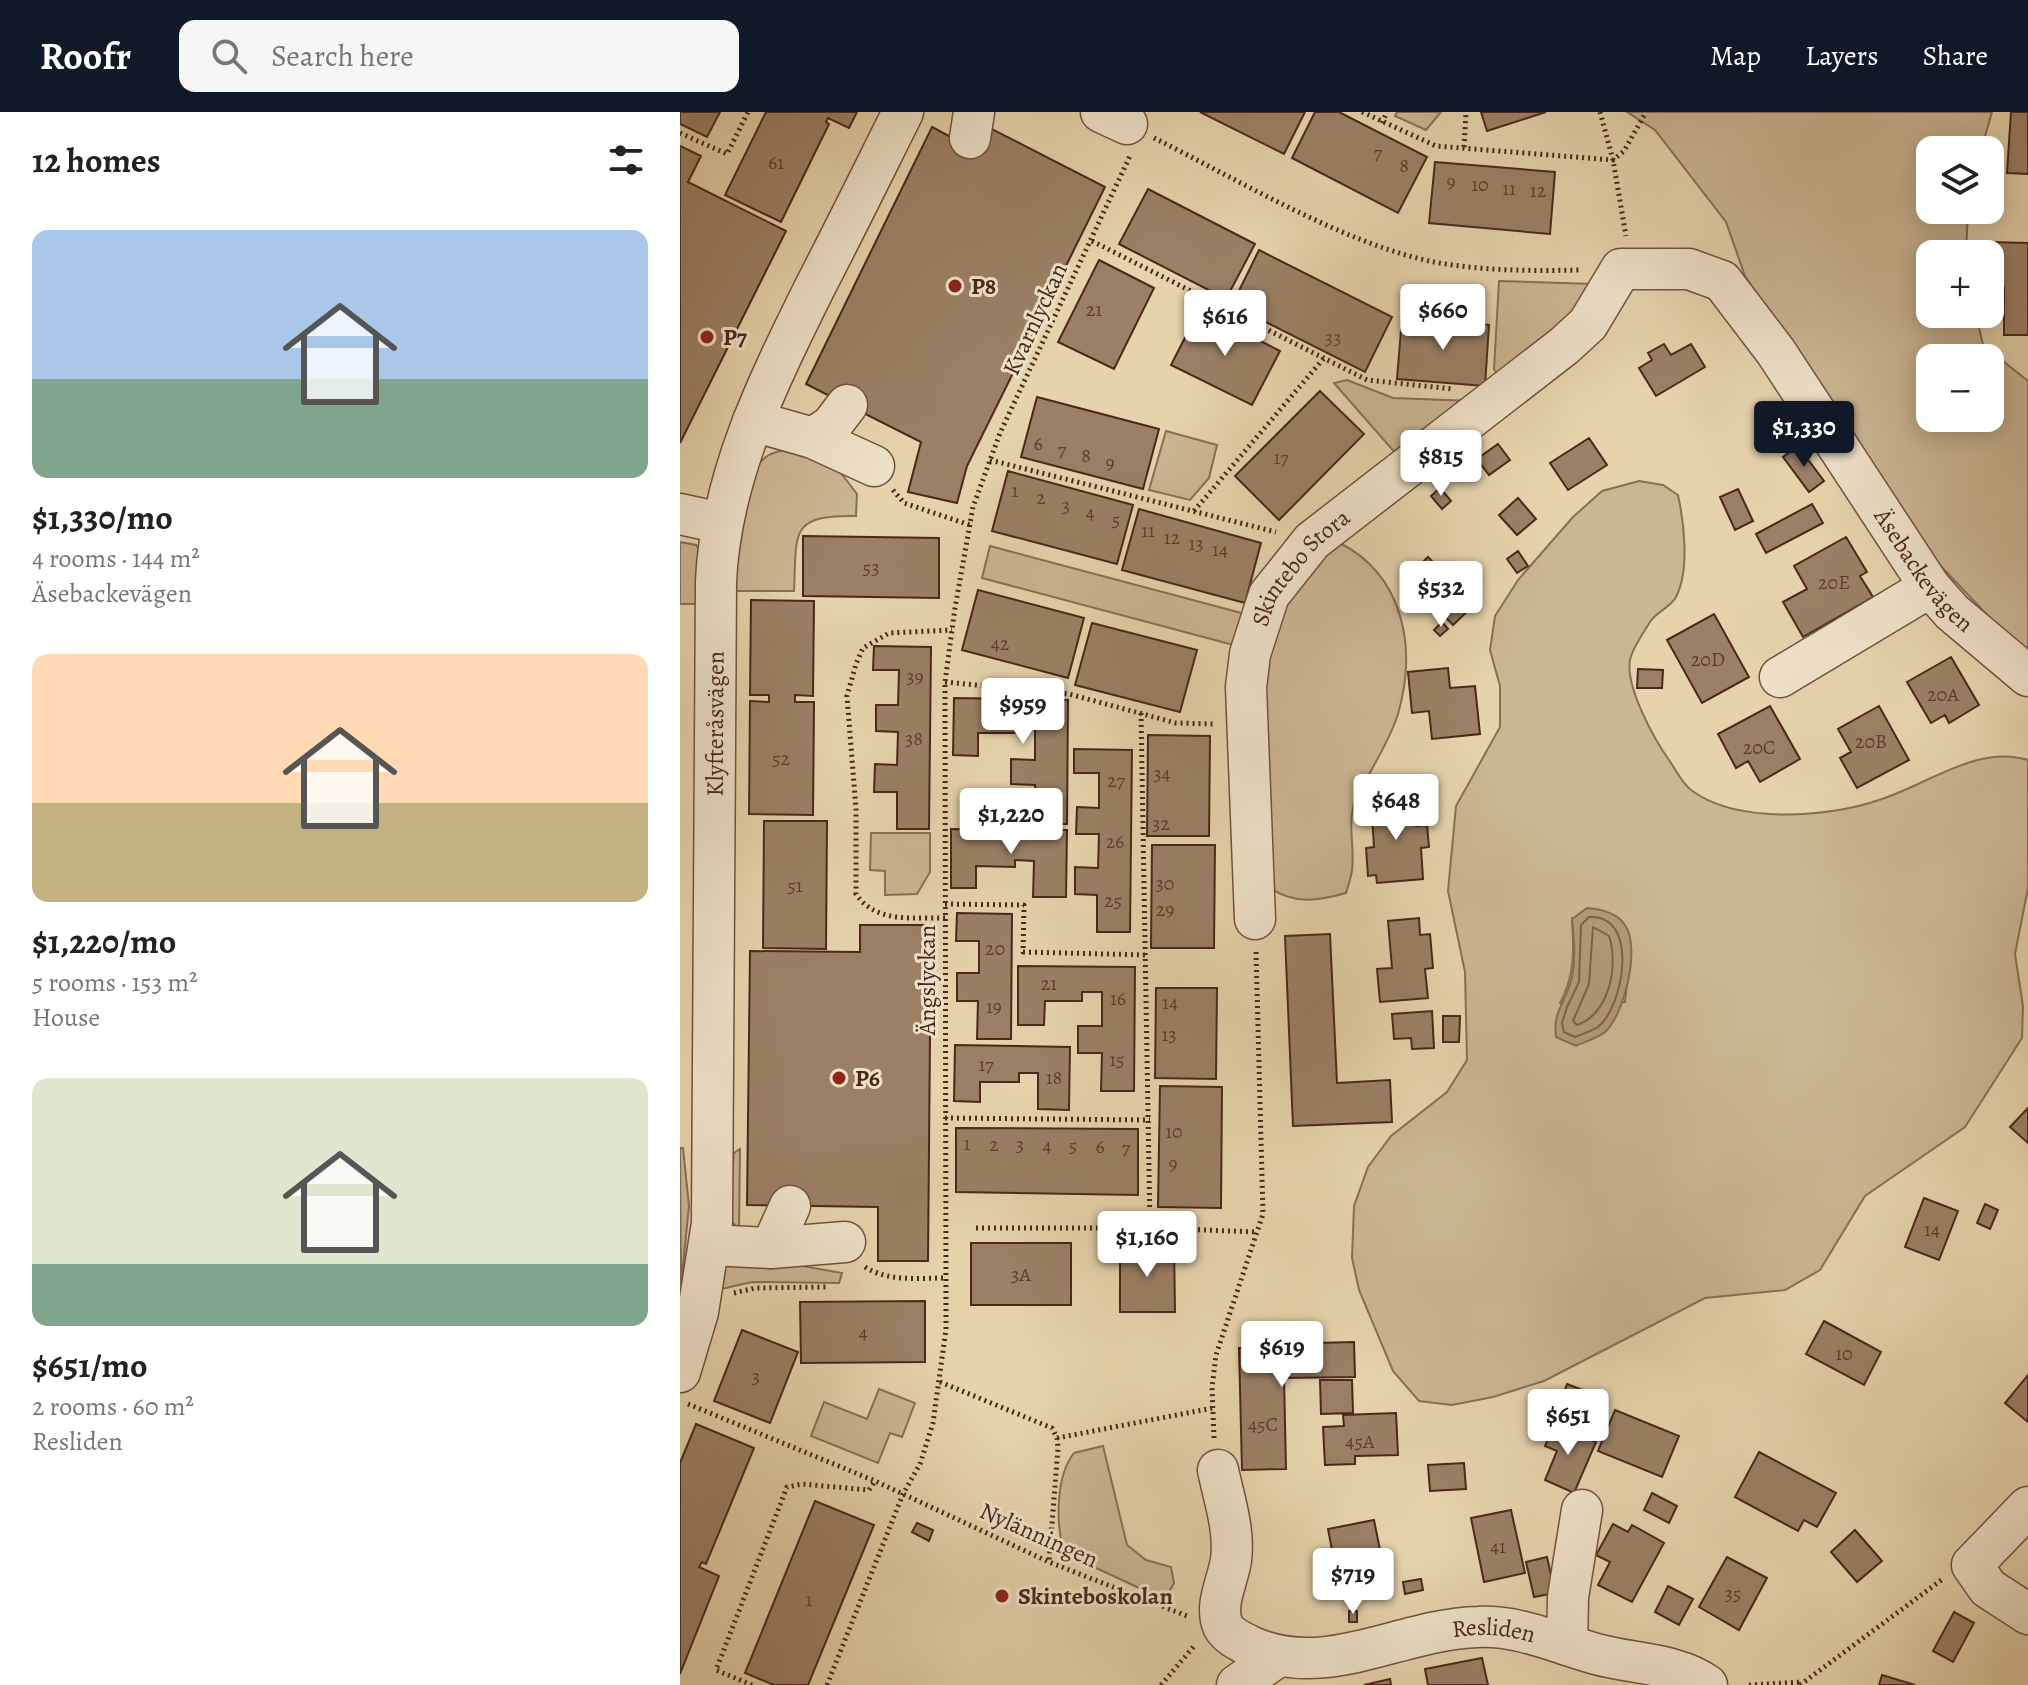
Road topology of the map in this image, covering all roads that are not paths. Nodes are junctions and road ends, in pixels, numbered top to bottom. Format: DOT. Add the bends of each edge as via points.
graph roads {
  1 [pos="903,112"];
  2 [pos="1621,269"];
  3 [pos="847,405"];
  4 [pos="753,421"];
  5 [pos="813,438"];
  6 [pos="874,466"];
  7 [pos="680,514"];
  8 [pos="721,523"];
  9 [pos="1930,587"];
  10 [pos="2028,676"];
  11 [pos="1780,677"];
  12 [pos="1255,919"];
  13 [pos="790,1206"];
  14 [pos="845,1242"];
  15 [pos="710,1245"];
  16 [pos="771,1248"];
  17 [pos="681,1363"];
  18 [pos="1218,1470"];
  19 [pos="2028,1507"];
  20 [pos="1582,1510"];
  21 [pos="2028,1614"];
  22 [pos="1567,1645"];
  23 [pos="1277,1657"];
  24 [pos="1237,1685"];
  25 [pos="1707,1685"];
  1 -- 4 [label="street, Klyfteråsvägen"];
  2 -- 9 [label="street, Äsebackevägen" via="1689,269 1722,281 1776,352"];
  2 -- 12 [label="street, Skintebo Stora" via="1588,324 1312,541 1269,595 1257,625 1246,687"];
  3 -- 5 [label="street"];
  4 -- 5 [label="street"];
  4 -- 8 [label="street, Klyfteråsvägen"];
  5 -- 6 [label="street"];
  7 -- 8 [label="street"];
  8 -- 15 [label="street, Klyfteråsvägen" via="716,581"];
  9 -- 10 [label="street, Äsebackevägen"];
  9 -- 11 [label="street"];
  13 -- 16 [label="street"];
  14 -- 16 [label="street"];
  15 -- 16 [label="street"];
  15 -- 17 [label="street, Klyfteråsvägen"];
  18 -- 23 [label="street" via="1231,1530 1221,1621 1234,1638"];
  19 -- 21 [label="street" via="1975,1560 1988,1588"];
  20 -- 22 [label="street" via="1568,1597"];
  22 -- 23 [label="street, Resliden" via="1511,1629 1477,1627 1335,1657"];
  22 -- 25 [label="street, Resliden" via="1672,1670"];
  23 -- 24 [label="street"];
}
